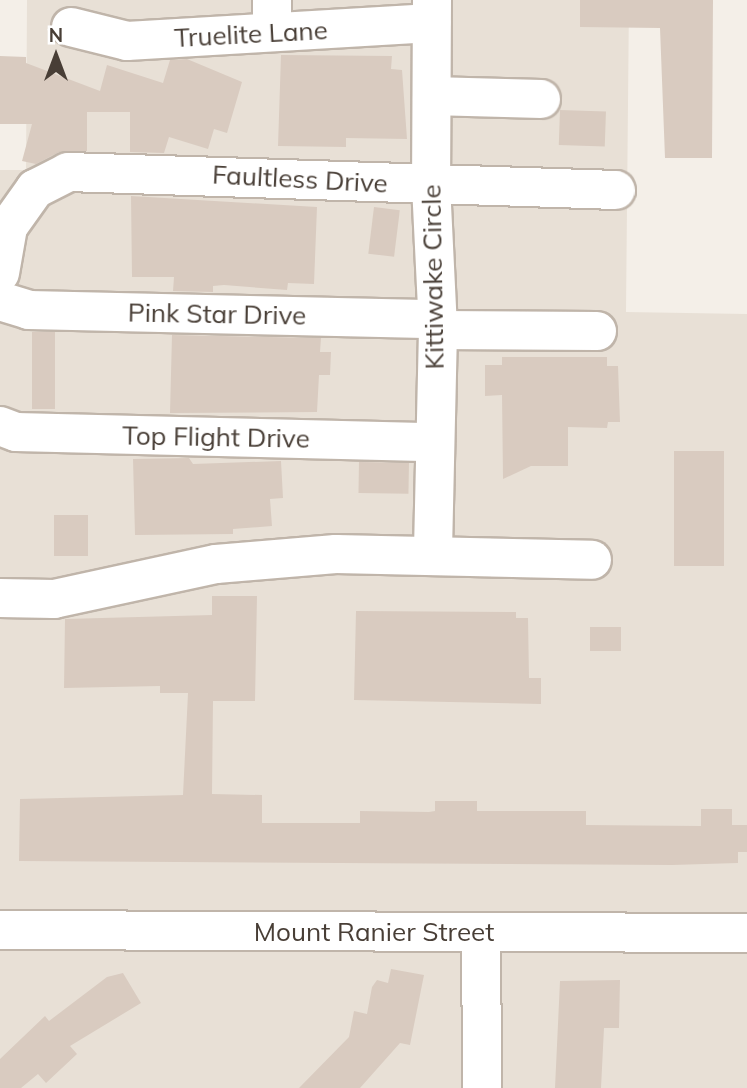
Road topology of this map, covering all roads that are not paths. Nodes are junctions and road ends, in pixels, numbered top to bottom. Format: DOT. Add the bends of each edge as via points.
graph roads {
  1 [pos="432,11"];
  2 [pos="272,16"];
  3 [pos="71,27"];
  4 [pos="432,96"];
  5 [pos="541,99"];
  6 [pos="431,185"];
  7 [pos="615,190"];
  8 [pos="0,273"];
  9 [pos="0,302"];
  10 [pos="437,325"];
  11 [pos="597,331"];
  12 [pos="0,426"];
  13 [pos="433,442"];
  14 [pos="433,553"];
  15 [pos="592,560"];
  16 [pos="0,598"];
  17 [pos="15,930"];
  18 [pos="481,932"];
  19 [pos="747,933"];
  20 [pos="0,959"];
  21 [pos="478,1084"];
  1 -- 2 [label="street, Truelite Lane"];
  1 -- 4 [label="street, Kittiwake Circle"];
  2 -- 3 [label="street, Truelite Lane" via="127,41"];
  4 -- 5 [label="street"];
  4 -- 6 [label="street, Kittiwake Circle"];
  6 -- 7 [label="street, Faultless Drive"];
  6 -- 8 [label="street, Faultless Drive" via="68,172 35,189 8,227"];
  6 -- 10 [label="street, Kittiwake Circle"];
  9 -- 10 [label="street, Pink Star Drive" via="29,310"];
  10 -- 11 [label="street, Pink Star Drive"];
  10 -- 13 [label="street, Kittiwake Circle"];
  12 -- 13 [label="street, Top Flight Drive" via="16,432"];
  13 -- 14 [label="street, Kittiwake Circle"];
  14 -- 15 [label="street"];
  14 -- 16 [label="street" via="216,564 54,599"];
  17 -- 18 [label="street, Mount Ranier Street"];
  17 -- 20 [label="street"];
  18 -- 19 [label="street, Mount Ranier Street"];
  18 -- 21 [label="street"];
}
